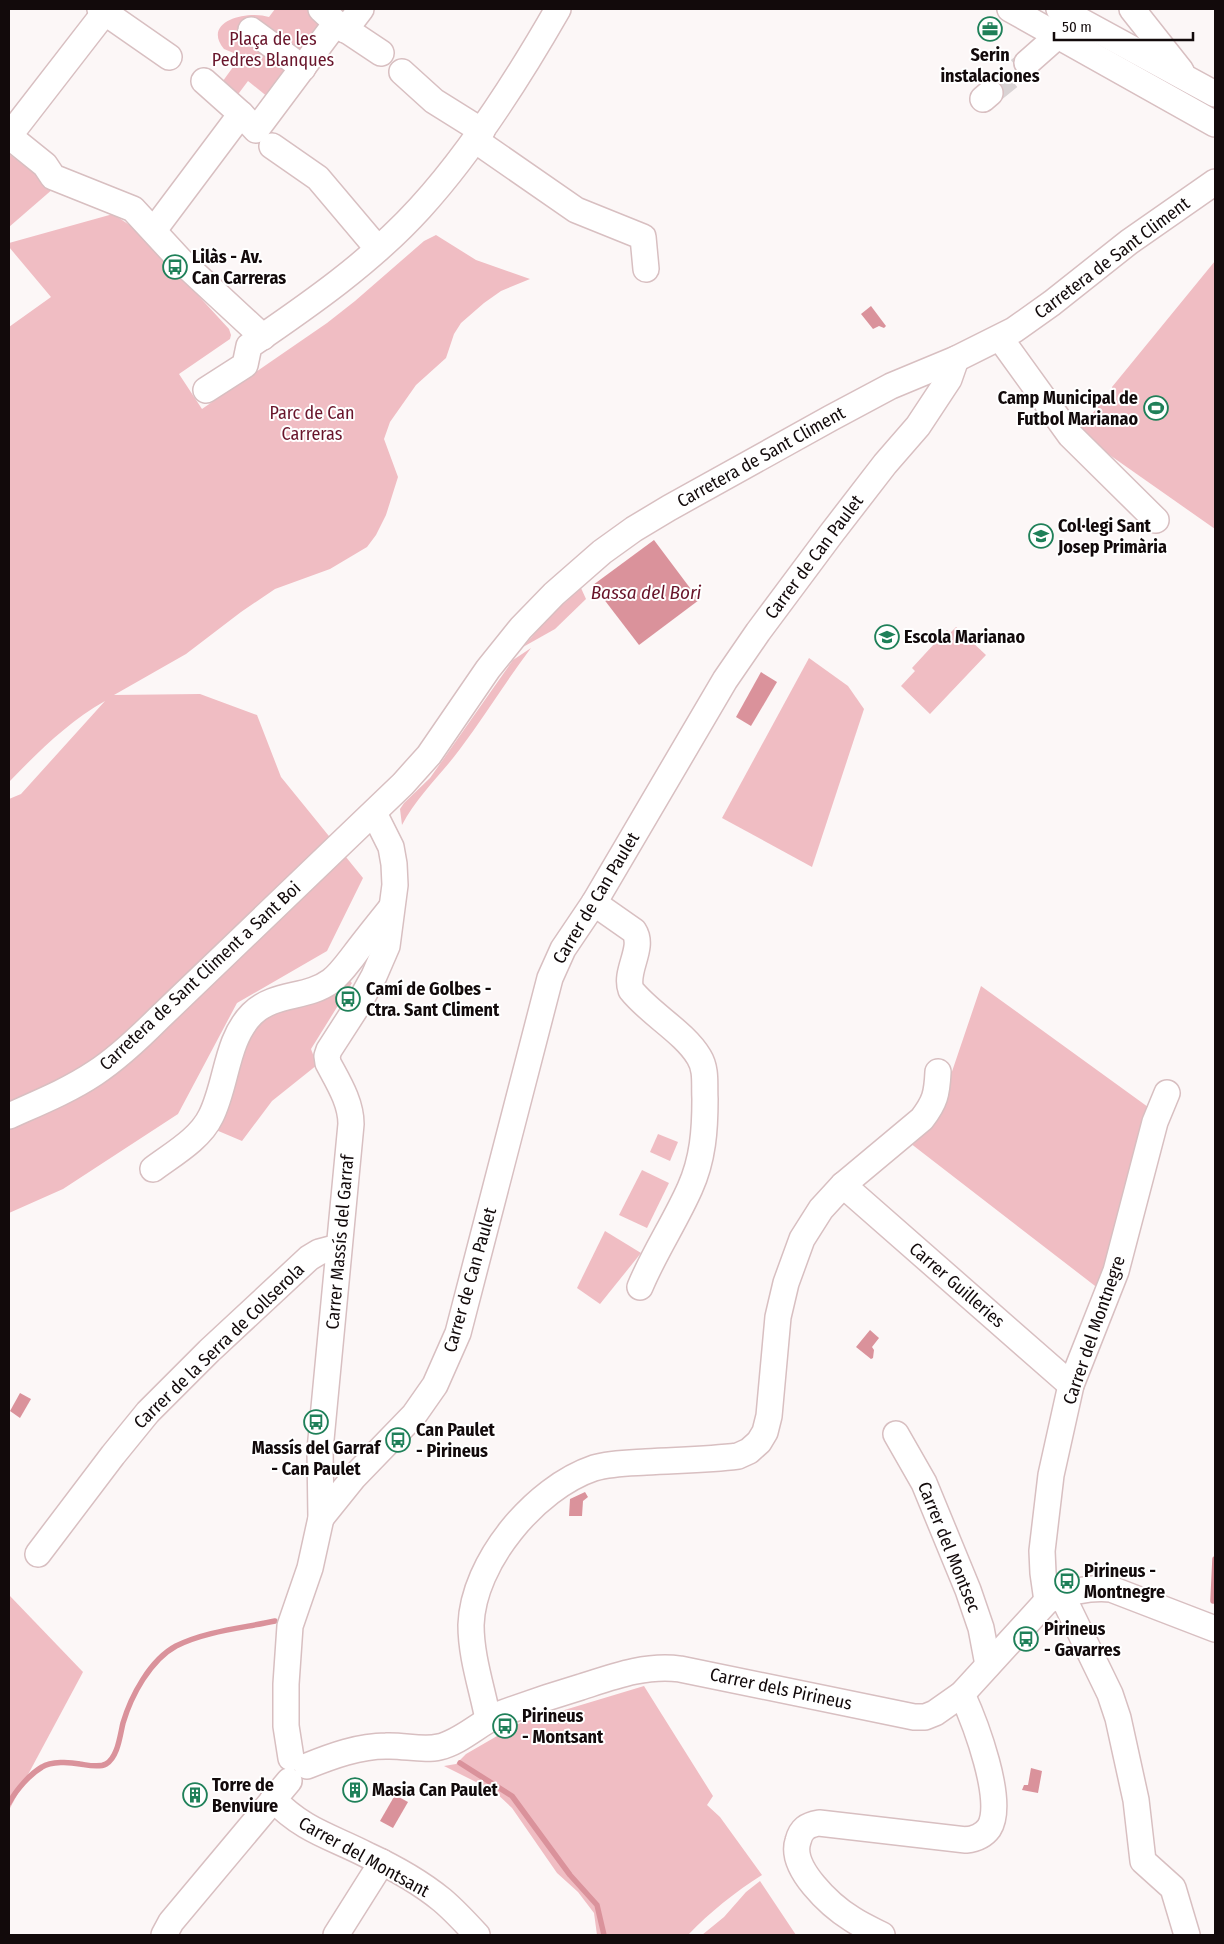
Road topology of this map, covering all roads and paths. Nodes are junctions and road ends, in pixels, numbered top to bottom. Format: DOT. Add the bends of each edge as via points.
graph roads {
  1 [pos="362,9"];
  2 [pos="557,9"];
  3 [pos="1010,9"];
  4 [pos="1132,9"];
  5 [pos="102,10"];
  6 [pos="1075,12"];
  7 [pos="334,21"];
  8 [pos="251,30"];
  9 [pos="1058,36"];
  10 [pos="381,53"];
  11 [pos="169,57"];
  12 [pos="1027,63"];
  13 [pos="303,68"];
  14 [pos="402,72"];
  15 [pos="1187,79"];
  16 [pos="204,81"];
  17 [pos="1215,94"];
  18 [pos="1215,124"];
  19 [pos="256,130"];
  20 [pos="9,136"];
  21 [pos="478,136"];
  22 [pos="1215,182"];
  23 [pos="154,230"];
  24 [pos="378,249"];
  25 [pos="646,269"];
  26 [pos="263,337"];
  27 [pos="1000,338"];
  28 [pos="956,359"];
  29 [pos="903,380"];
  30 [pos="206,390"];
  31 [pos="918,426"];
  32 [pos="1156,520"];
  33 [pos="374,812"];
  34 [pos="594,903"];
  35 [pos="393,906"];
  36 [pos="352,957"];
  37 [pos="374,976"];
  38 [pos="938,1072"];
  39 [pos="1168,1093"];
  40 [pos="9,1116"];
  41 [pos="153,1168"];
  42 [pos="843,1185"];
  43 [pos="338,1247"];
  44 [pos="640,1287"];
  45 [pos="1072,1385"];
  46 [pos="896,1434"];
  47 [pos="320,1450"];
  48 [pos="358,1474"];
  49 [pos="320,1475"];
  50 [pos="321,1518"];
  51 [pos="38,1554"];
  52 [pos="1055,1598"];
  53 [pos="1215,1629"];
  54 [pos="988,1666"];
  55 [pos="962,1694"];
  56 [pos="488,1719"];
  57 [pos="290,1776"];
  58 [pos="382,1862"];
  59 [pos="164,1935"];
  60 [pos="336,1935"];
  61 [pos="477,1935"];
  62 [pos="882,1935"];
  63 [pos="1187,1935"];
  1 -- 7 [label="street"];
  2 -- 21 [label="street"];
  3 -- 9 [label="street"];
  4 -- 15 [label="street"];
  5 -- 11 [label="street"];
  5 -- 20 [label="street"];
  6 -- 9 [label="street"];
  6 -- 15 [label="street"];
  7 -- 10 [label="street"];
  7 -- 13 [label="street"];
  8 -- 13 [label="street"];
  9 -- 12 [label="street"];
  9 -- 18 [label="street"];
  13 -- 19 [label="street"];
  14 -- 21 [label="street"];
  15 -- 17 [label="street"];
  16 -- 19 [label="street"];
  19 -- 23 [label="street"];
  19 -- 24 [label="street" via="318,178"];
  20 -- 23 [label="street" via="45,165 53,177 133,209"];
  21 -- 24 [label="street" via="420,208"];
  21 -- 25 [label="street" via="576,210 642,237"];
  22 -- 27 [label="street, Carretera de Sant Climent"];
  23 -- 26 [label="street" via="181,261"];
  24 -- 26 [label="street" via="316,300"];
  26 -- 30 [label="street" via="249,346 245,365"];
  27 -- 28 [label="street, Carretera de Sant Climent"];
  27 -- 32 [label="street" via="1070,434"];
  28 -- 29 [label="street, Carretera de Sant Climent"];
  28 -- 31 [label="street, Carrer de Can Paulet" via="949,379"];
  29 -- 31 [label="street" via="918,402 921,414"];
  29 -- 33 [label="street, Carretera de Sant Climent" via="669,508 602,552 521,628 488,669 429,755"];
  31 -- 34 [label="street, Carrer de Can Paulet" via="884,464 725,680"];
  33 -- 35 [label="street, Carrer Massís del Garraf" via="391,847 396,885"];
  33 -- 40 [label="street, Carretera de Sant Climent a Sant Boi" via="128,1047 96,1073"];
  34 -- 44 [label="street" via="634,931 636,950 628,982 631,990 691,1047 704,1070 705,1124 699,1164 691,1187"];
  34 -- 48 [label="street, Carrer de Can Paulet" via="564,949 550,978 458,1333 435,1385 414,1415"];
  35 -- 36 [label="street"];
  35 -- 37 [label="street, Carrer Massís del Garraf" via="387,946"];
  36 -- 37 [label="street"];
  36 -- 41 [label="street" via="331,981 314,990 272,1000 251,1015 236,1039 211,1116 202,1130"];
  37 -- 43 [label="street, Carrer Massís del Garraf" via="327,1056 351,1114"];
  38 -- 42 [label="street" via="937,1092 922,1119"];
  39 -- 45 [label="street, Carrer del Montnegre" via="1155,1122 1116,1271"];
  42 -- 45 [label="street, Carrer Guilleries"];
  42 -- 56 [label="street" via="821,1209 802,1239 786,1283 775,1337 768,1416 759,1442 738,1456 594,1468 572,1478 533,1506 506,1538 475,1599 471,1625"];
  43 -- 47 [label="street, Carrer Massís del Garraf"];
  43 -- 51 [label="street, Carrer de la Serra de Collserola" via="309,1258 148,1412"];
  45 -- 52 [label="street, Carrer del Montnegre" via="1050,1475 1043,1541 1043,1573"];
  46 -- 54 [label="street, Carrer del Montsec" via="924,1483 968,1590"];
  47 -- 48 [label="street" via="326,1463 334,1470"];
  47 -- 49 [label="street, Carrer Massís del Garraf"];
  48 -- 50 [label="street, Carrer de Can Paulet"];
  49 -- 50 [label="street, Carrer de Can Paulet"];
  50 -- 57 [label="street, Carrer de Can Paulet" via="310,1568 290,1626 286,1684"];
  52 -- 53 [label="street" via="1111,1589"];
  52 -- 54 [label="street, Carrer dels Pirineus"];
  52 -- 63 [label="street, Carrer del Montnegre" via="1110,1694 1136,1800 1143,1861 1173,1888"];
  54 -- 55 [label="street, Carrer dels Pirineus"];
  55 -- 56 [label="street, Carrer dels Pirineus" via="935,1713 914,1717 668,1667 608,1678"];
  55 -- 62 [label="street" via="981,1739 988,1769 994,1809 989,1829 974,1839 966,1840 819,1822 802,1831 797,1842 800,1864 822,1894 853,1920"];
  56 -- 57 [label="street, Carrer dels Pirineus" via="442,1746 430,1749 375,1746 334,1756"];
  57 -- 58 [label="street, Carrer del Montsant" via="287,1813 303,1825"];
  57 -- 59 [label="street" via="171,1922"];
  58 -- 60 [label="street"];
  58 -- 61 [label="street, Carrer del Montsant" via="441,1900"];
}
